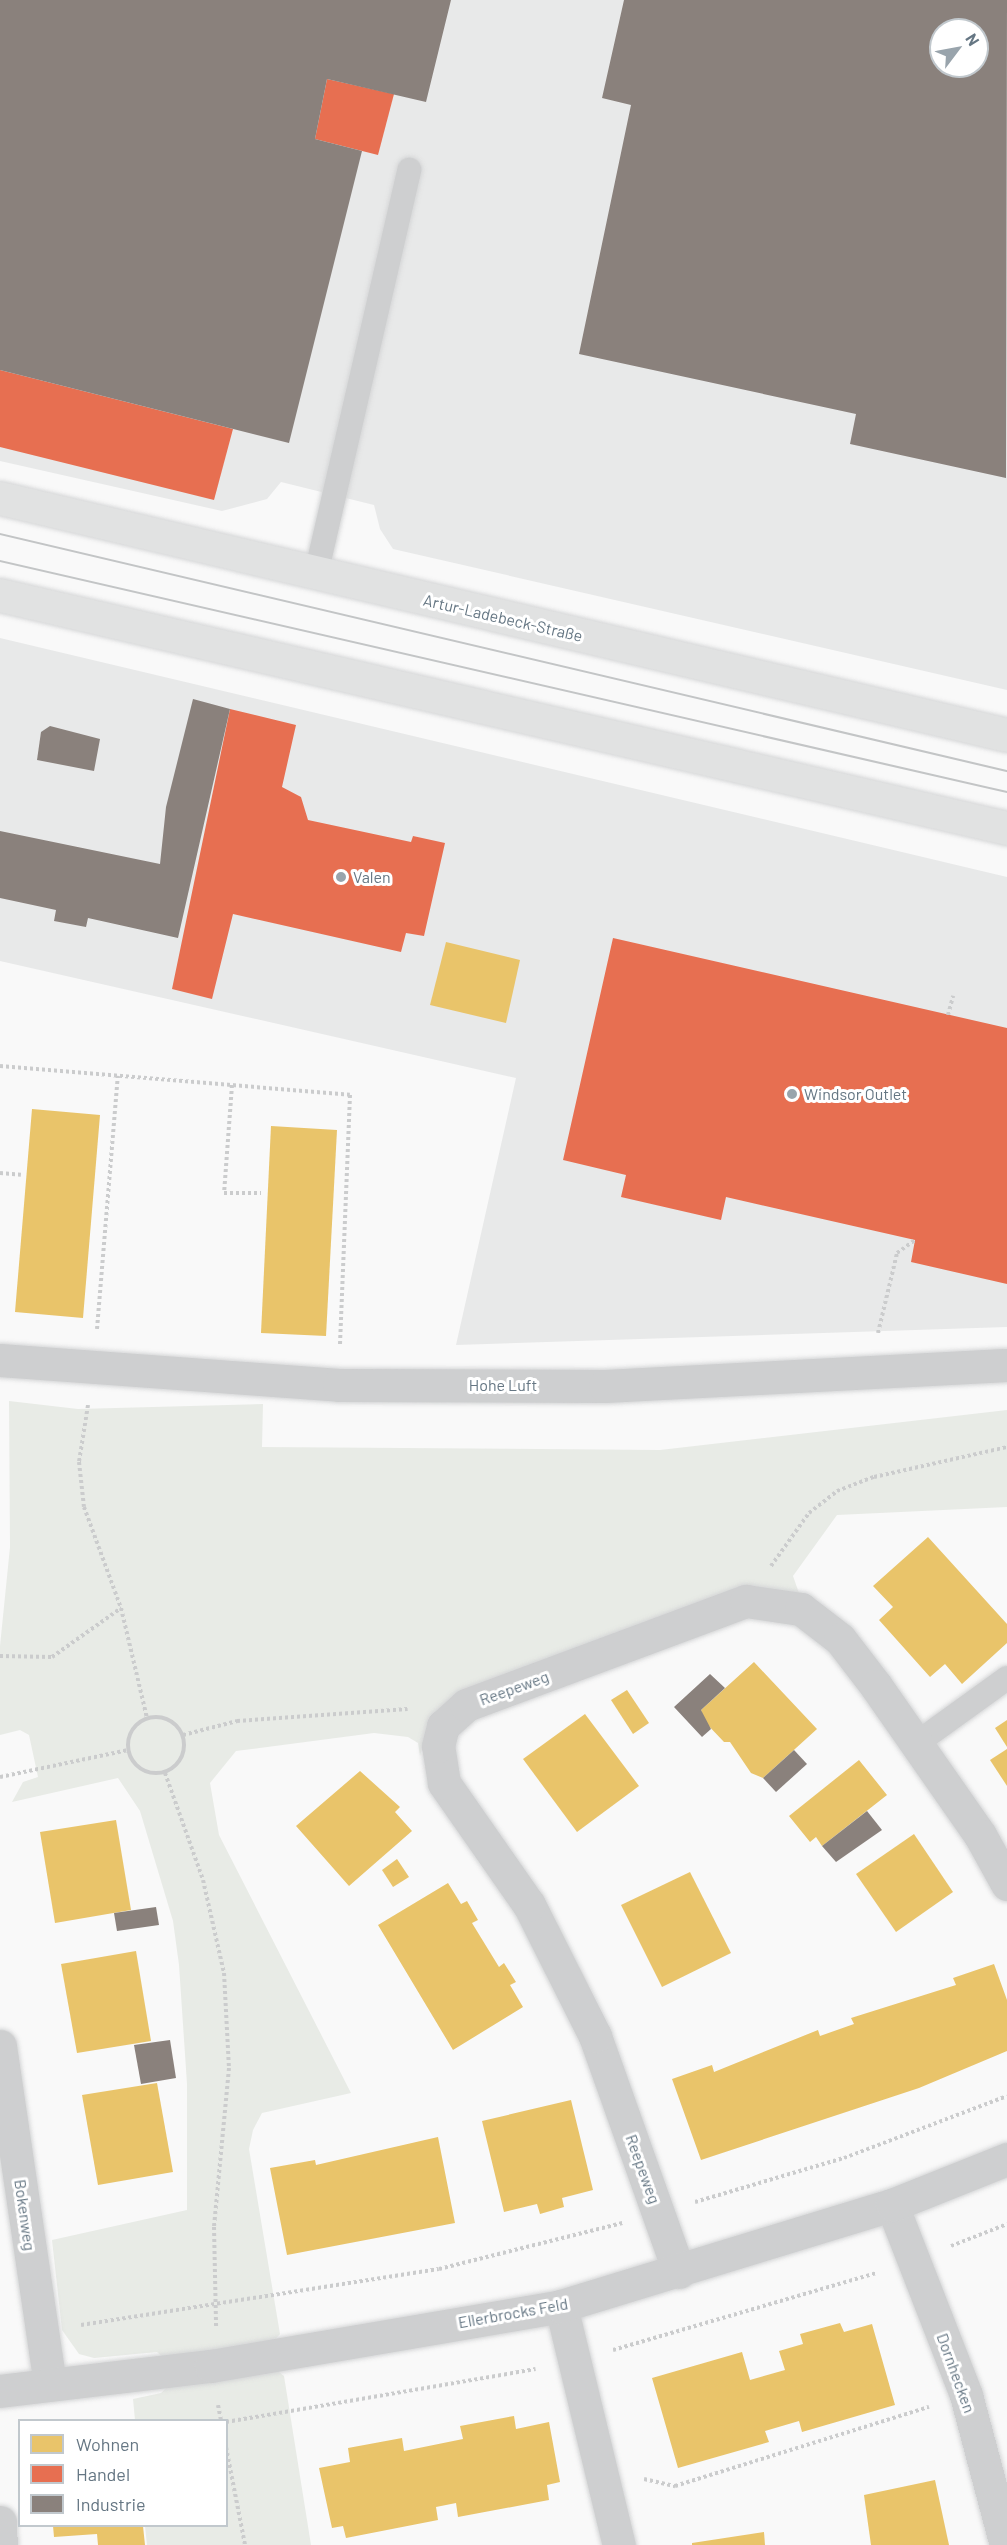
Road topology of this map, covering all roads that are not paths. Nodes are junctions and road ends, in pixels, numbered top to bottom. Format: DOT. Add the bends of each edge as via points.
graph roads {
  1 [pos="409,170"];
  2 [pos="0,498"];
  3 [pos="316,574"];
  4 [pos="0,595"];
  5 [pos="1007,735"];
  6 [pos="1007,828"];
  7 [pos="0,1360"];
  8 [pos="1007,1365"];
  9 [pos="1007,1678"];
  10 [pos="917,1743"];
  11 [pos="1007,1884"];
  12 [pos="0,2046"];
  13 [pos="1007,2159"];
  14 [pos="892,2205"];
  15 [pos="679,2272"];
  16 [pos="561,2306"];
  17 [pos="50,2384"];
  18 [pos="0,2391"];
  19 [pos="0,2522"];
  20 [pos="1,2545"];
  21 [pos="619,2545"];
  22 [pos="1006,2545"];
  1 -- 3 [label="lane"];
  2 -- 3 [label="street, Artur-Ladebeck-Straße"];
  3 -- 5 [label="street, Artur-Ladebeck-Straße"];
  4 -- 6 [label="street"];
  7 -- 8 [label="street, Hohe Luft" via="93,1371 339,1385 605,1386"];
  9 -- 10 [label="lane"];
  10 -- 11 [label="street, Reepeweg"];
  10 -- 15 [label="street, Reepeweg" via="840,1640 801,1609 746,1601 466,1705 443,1726 438,1746 444,1783 530,1905 595,2036"];
  12 -- 17 [label="street, Bokenweg"];
  13 -- 14 [label="street, Ellerbrocks Feld"];
  14 -- 15 [label="street, Ellerbrocks Feld"];
  14 -- 22 [label="street, Dornhecken" via="966,2395"];
  15 -- 16 [label="street, Ellerbrocks Feld"];
  16 -- 17 [label="street, Ellerbrocks Feld" via="211,2366"];
  16 -- 21 [label="street" via="605,2470"];
  17 -- 18 [label="street, Ellerbrocks Feld"];
  19 -- 20 [label="street"];
}
